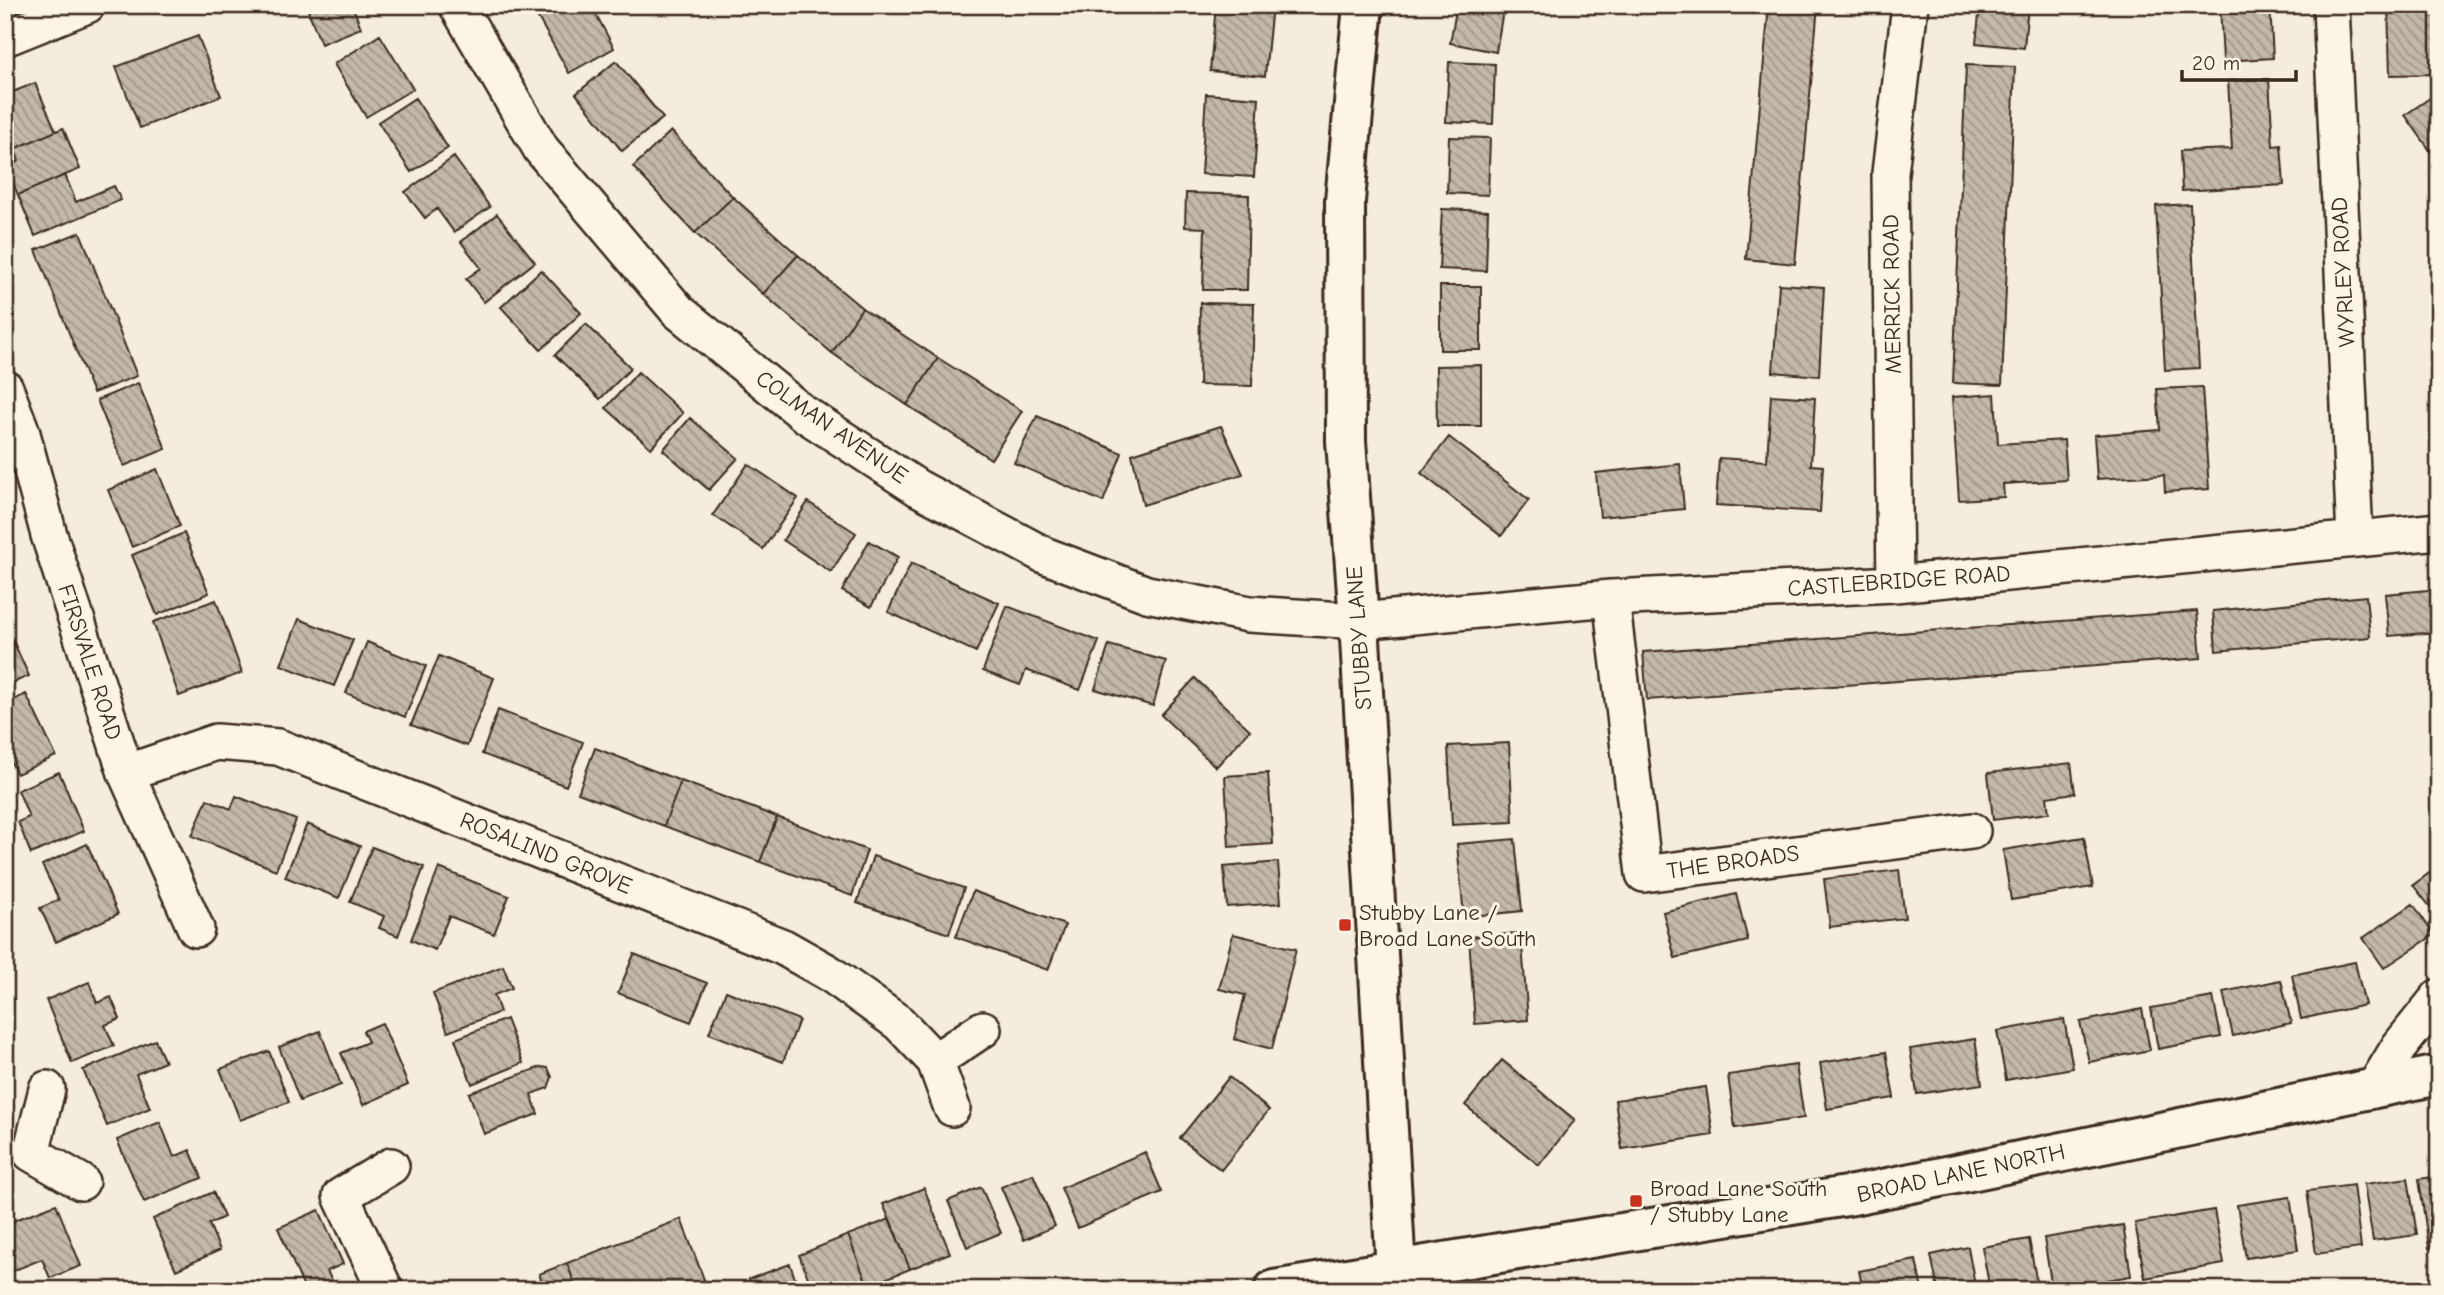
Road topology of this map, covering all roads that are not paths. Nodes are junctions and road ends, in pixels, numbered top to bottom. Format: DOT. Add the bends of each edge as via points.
graph roads {
  1 [pos="87,5"];
  2 [pos="457,5"];
  3 [pos="1363,5"];
  4 [pos="1910,5"];
  5 [pos="2331,5"];
  6 [pos="5,38"];
  7 [pos="5,388"];
  8 [pos="13,434"];
  9 [pos="2439,531"];
  10 [pos="2355,539"];
  11 [pos="1895,584"];
  12 [pos="1611,598"];
  13 [pos="1359,621"];
  14 [pos="126,773"];
  15 [pos="1972,831"];
  16 [pos="195,929"];
  17 [pos="2439,997"];
  18 [pos="983,1029"];
  19 [pos="934,1061"];
  20 [pos="2439,1074"];
  21 [pos="47,1089"];
  22 [pos="2373,1090"];
  23 [pos="953,1108"];
  24 [pos="18,1158"];
  25 [pos="391,1166"];
  26 [pos="81,1182"];
  27 [pos="1395,1271"];
  28 [pos="385,1290"];
  29 [pos="1274,1290"];
  1 -- 6 [label="street"];
  2 -- 13 [label="street, COLMAN AVENUE" via="541,149 678,311 803,413 918,488 1044,555 1147,594 1249,614"];
  3 -- 13 [label="street, STUBBY LANE" via="1345,201 1346,441"];
  4 -- 11 [label="street, MERRICK ROAD" via="1890,173"];
  5 -- 10 [label="street, WYRLEY ROAD"];
  7 -- 8 [label="street, FIRSVALE ROAD"];
  8 -- 14 [label="street, FIRSVALE ROAD"];
  9 -- 10 [label="street, CASTLEBRIDGE ROAD"];
  10 -- 11 [label="street, CASTLEBRIDGE ROAD"];
  11 -- 12 [label="street, CASTLEBRIDGE ROAD"];
  12 -- 13 [label="street, CASTLEBRIDGE ROAD"];
  12 -- 15 [label="street, THE BROADS" via="1644,874"];
  13 -- 27 [label="street, STUBBY LANE"];
  14 -- 16 [label="street, FIRSVALE ROAD"];
  14 -- 19 [label="street, ROSALIND GROVE" via="216,742 278,747 783,947 829,973 898,1023"];
  17 -- 22 [label="street" via="2399,1047"];
  18 -- 19 [label="street"];
  19 -- 23 [label="street, ROSALIND GROVE"];
  20 -- 22 [label="street, BROAD LANE NORTH"];
  21 -- 24 [label="street"];
  22 -- 27 [label="street, BROAD LANE NORTH" via="1853,1195"];
  24 -- 26 [label="street"];
  25 -- 28 [label="street" via="341,1196"];
  27 -- 29 [label="street, BROAD LANE NORTH"];
}
